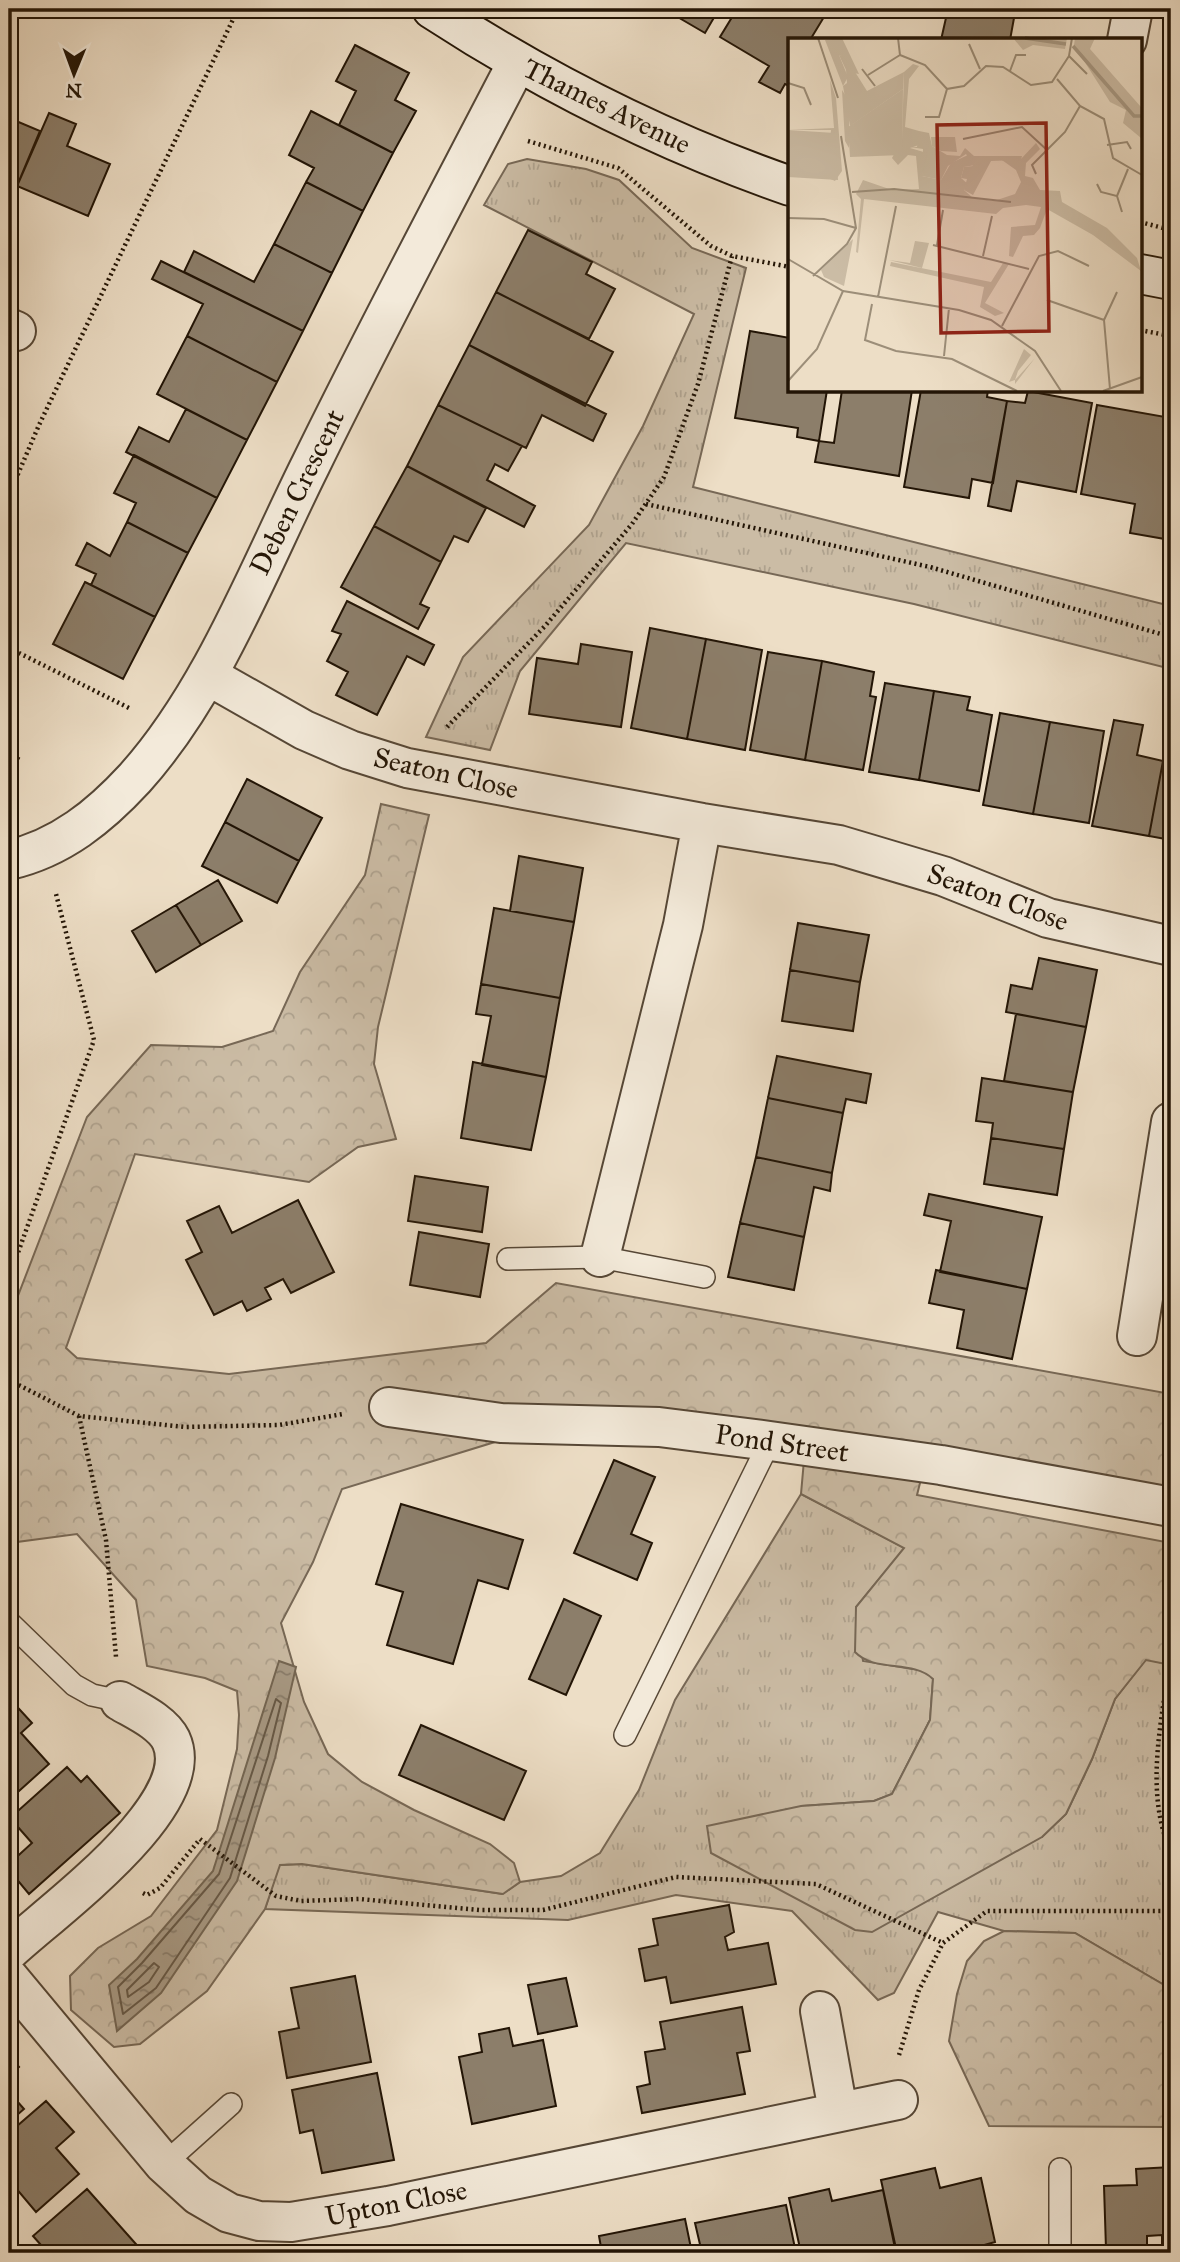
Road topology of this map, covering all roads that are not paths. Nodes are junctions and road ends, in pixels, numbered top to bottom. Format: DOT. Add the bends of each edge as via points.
graph roads {
  1 [pos="432,9"];
  2 [pos="1133,9"];
  3 [pos="1127,38"];
  4 [pos="517,63"];
  5 [pos="788,185"];
  6 [pos="1142,274"];
  7 [pos="1171,280"];
  8 [pos="207,675"];
  9 [pos="702,823"];
  10 [pos="26,854"];
  11 [pos="1171,946"];
  12 [pos="1171,1122"];
  13 [pos="600,1257"];
  14 [pos="508,1259"];
  15 [pos="705,1276"];
  16 [pos="1137,1336"];
  17 [pos="389,1407"];
  18 [pos="770,1441"];
  19 [pos="1171,1507"];
  20 [pos="9,1622"];
  21 [pos="120,1701"];
  22 [pos="625,1735"];
  23 [pos="9,1951"];
  24 [pos="9,1978"];
  25 [pos="820,2011"];
  26 [pos="898,2100"];
  27 [pos="231,2104"];
  28 [pos="838,2110"];
  29 [pos="163,2164"];
  30 [pos="1060,2169"];
  31 [pos="1060,2253"];
  1 -- 4 [label="street, Thames Avenue"];
  2 -- 3 [label="street"];
  4 -- 5 [label="street, Thames Avenue" via="635,125"];
  4 -- 8 [label="street, Deben Crescent" via="328,427"];
  6 -- 7 [label="street"];
  8 -- 9 [label="street, Seaton Close" via="304,730 407,768"];
  8 -- 10 [label="street, Deben Crescent" via="137,776 97,817"];
  9 -- 11 [label="street, Seaton Close" via="839,845 932,873 1048,918"];
  9 -- 13 [label="street" via="684,925"];
  12 -- 16 [label="street"];
  13 -- 14 [label="lane"];
  13 -- 15 [label="lane"];
  17 -- 18 [label="street, Pond Street" via="501,1423 659,1427"];
  18 -- 19 [label="street, Pond Street" via="941,1465"];
  18 -- 22 [label="lane"];
  20 -- 21 [label="lane" via="74,1685 92,1695"];
  21 -- 23 [label="street" via="159,1725 172,1741 169,1783 158,1806 104,1870"];
  24 -- 29 [label="street, Upton Close"];
  25 -- 28 [label="street"];
  26 -- 28 [label="street, Upton Close"];
  27 -- 29 [label="lane"];
  28 -- 29 [label="street, Upton Close" via="388,2206 291,2222 259,2221 229,2213 198,2195"];
  30 -- 31 [label="lane"];
}
